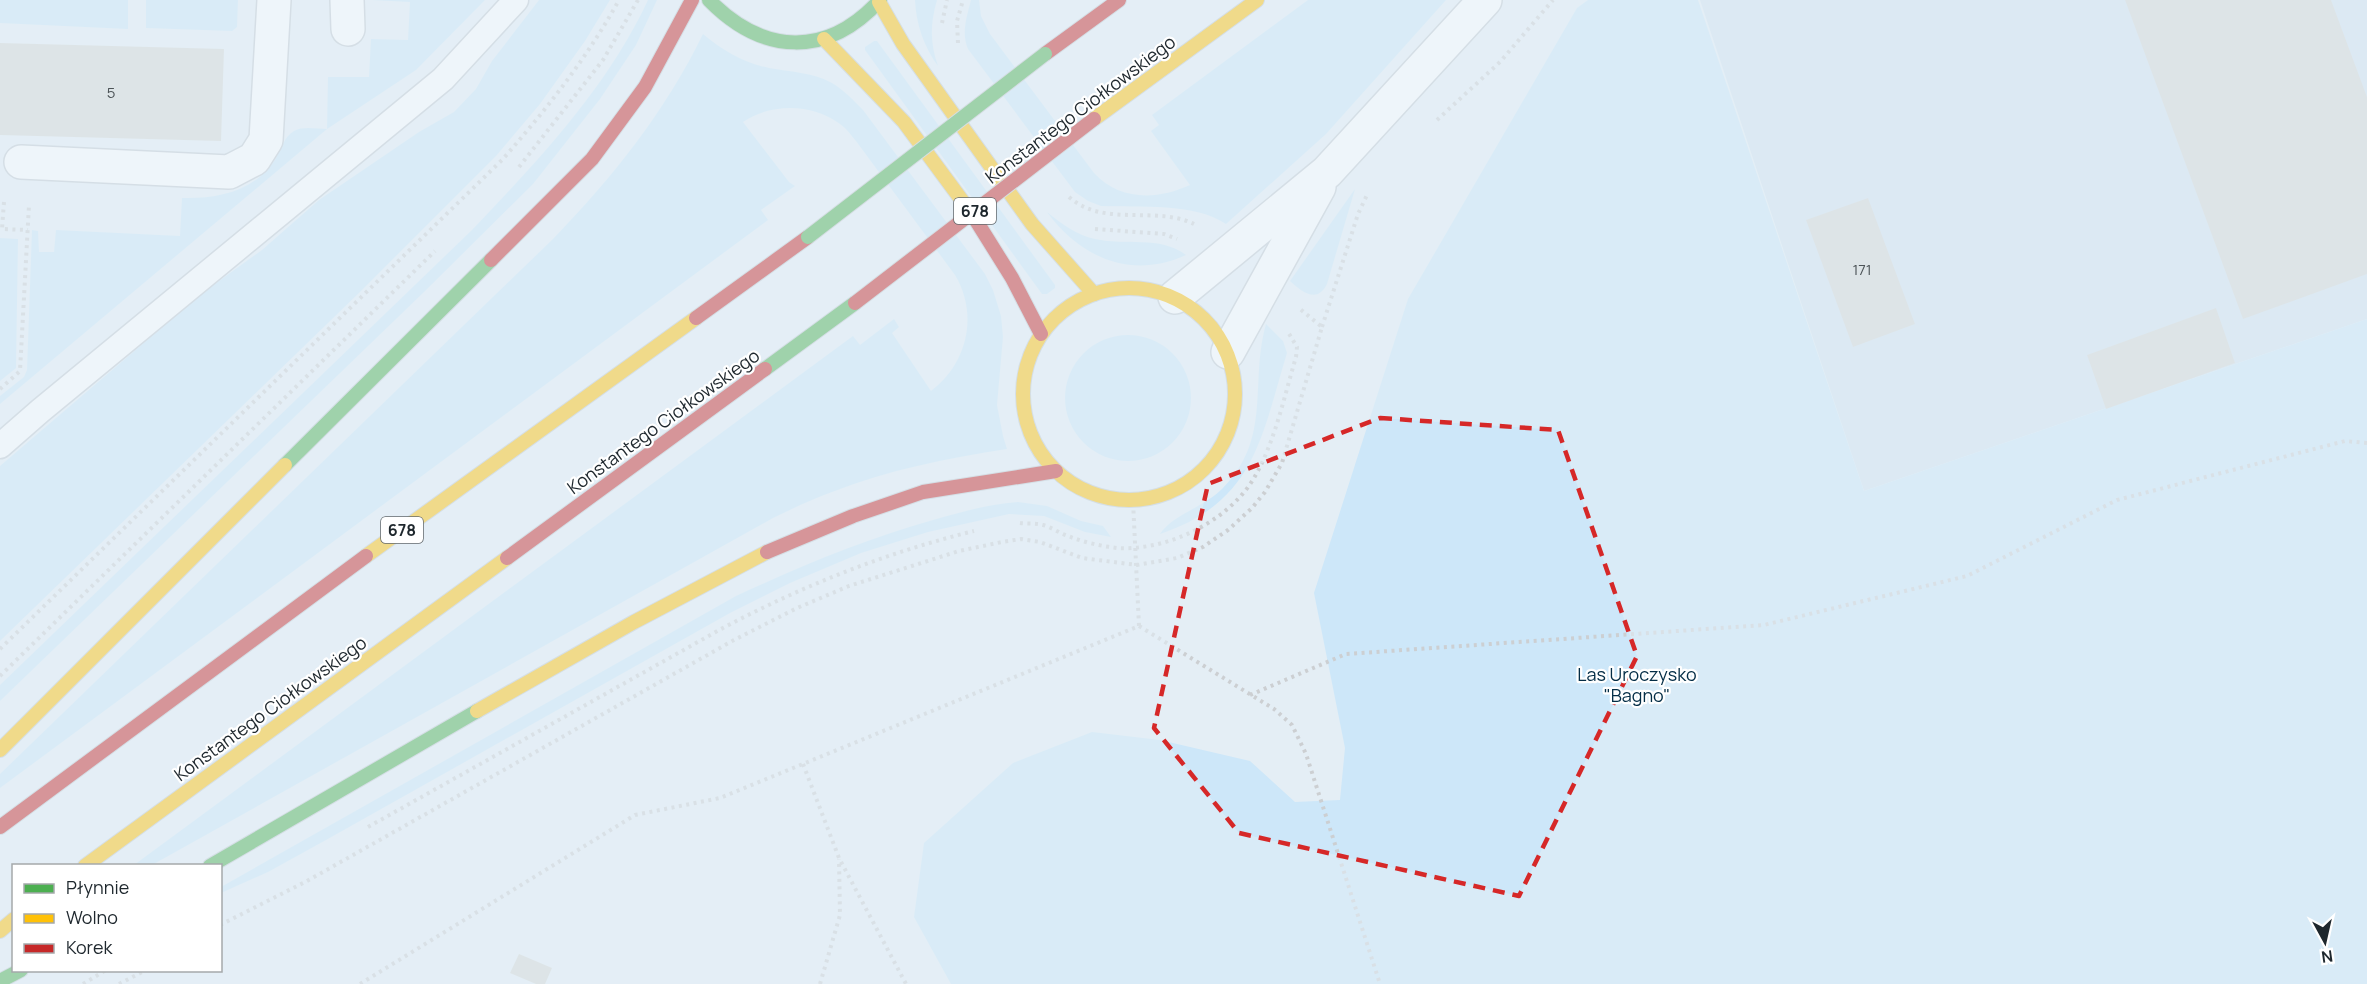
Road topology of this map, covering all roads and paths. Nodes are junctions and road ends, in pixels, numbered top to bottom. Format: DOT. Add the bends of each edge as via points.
graph roads {
  1 [pos="274,0"];
  2 [pos="516,0"];
  3 [pos="619,0"];
  4 [pos="638,0"];
  5 [pos="692,0"];
  6 [pos="710,0"];
  7 [pos="947,0"];
  8 [pos="1119,0"];
  9 [pos="1257,0"];
  10 [pos="1485,0"];
  11 [pos="1553,0"];
  12 [pos="880,1"];
  13 [pos="941,31"];
  14 [pos="824,39"];
  15 [pos="1435,123"];
  16 [pos="27,162"];
  17 [pos="1327,172"];
  18 [pos="513,174"];
  19 [pos="1371,189"];
  20 [pos="4,193"];
  21 [pos="1090,229"];
  22 [pos="28,230"];
  23 [pos="438,247"];
  24 [pos="1213,266"];
  25 [pos="1094,294"];
  26 [pos="1174,297"];
  27 [pos="1256,304"];
  28 [pos="1322,327"];
  29 [pos="1041,334"];
  30 [pos="1228,352"];
  31 [pos="0,389"];
  32 [pos="2367,443"];
  33 [pos="0,446"];
  34 [pos="1056,471"];
  35 [pos="1133,501"];
  36 [pos="1017,523"];
  37 [pos="984,529"];
  38 [pos="1136,548"];
  39 [pos="1139,626"];
  40 [pos="0,649"];
  41 [pos="0,676"];
  42 [pos="1250,695"];
  43 [pos="0,750"];
  44 [pos="803,764"];
  45 [pos="0,827"];
  46 [pos="359,832"];
  47 [pos="839,858"];
  48 [pos="88,864"];
  49 [pos="213,864"];
  50 [pos="12,921"];
  51 [pos="0,931"];
  52 [pos="17,972"];
  53 [pos="103,972"];
  54 [pos="142,972"];
  55 [pos="0,981"];
  56 [pos="83,984"];
  57 [pos="119,984"];
  58 [pos="360,984"];
  59 [pos="820,984"];
  60 [pos="906,984"];
  61 [pos="1380,984"];
  1 -- 16 [label="street" via="266,140 254,159 229,172"];
  2 -- 33 [label="lane" via="443,79"];
  3 -- 40 [label="path" via="552,101 502,160"];
  4 -- 18 [label="path" via="603,60"];
  5 -- 43 [label="main road" via="645,87 592,159"];
  6 -- 14 [label="main road" via="721,16 752,35 788,44"];
  7 -- 13 [label="path"];
  8 -- 45 [label="main road, 678, bridge" via="808,237"];
  9 -- 48 [label="main road, Konstantego Ciołkowskiego / 678, bridge" via="1094,119 855,303"];
  10 -- 17 [label="street"];
  11 -- 15 [label="path" via="1500,62"];
  12 -- 14 [label="main road" via="848,28"];
  12 -- 25 [label="main road" via="903,44 1032,224"];
  14 -- 29 [label="main road" via="902,121 989,239 1027,302"];
  16 -- 22 [label="path"];
  17 -- 24 [label="street"];
  17 -- 27 [label="street"];
  19 -- 28 [label="path" via="1358,214"];
  20 -- 22 [label="path" via="2,229"];
  21 -- 24 [label="path" via="1164,234 1186,242"];
  22 -- 31 [label="path" via="21,371"];
  23 -- 41 [label="path"];
  24 -- 26 [label="street"];
  25 -- 26 [label="main road" via="1135,287"];
  25 -- 29 [label="main road" via="1058,314"];
  26 -- 30 [label="main road" via="1207,319"];
  27 -- 30 [label="street"];
  27 -- 38 [label="path" via="1291,335 1297,347 1265,456 1253,480 1233,504 1206,525 1167,542"];
  29 -- 34 [label="main road" via="1026,368 1023,405 1034,441"];
  30 -- 35 [label="main road" via="1237,403 1220,451 1182,487"];
  32 -- 42 [label="path" via="2345,441 2117,500 1967,576 1764,625 1346,654"];
  34 -- 35 [label="main road" via="1091,494"];
  34 -- 49 [label="main road" via="923,492 764,553 634,622"];
  35 -- 38 [label="path"];
  36 -- 38 [label="path" via="1043,525 1096,545"];
  37 -- 46 [label="path" via="901,551 776,600"];
  38 -- 39 [label="path"];
  39 -- 42 [label="path"];
  39 -- 44 [label="path"];
  42 -- 61 [label="path" via="1292,725 1306,754"];
  44 -- 47 [label="path"];
  44 -- 58 [label="path" via="720,798 635,815"];
  47 -- 59 [label="path" via="840,915"];
  47 -- 60 [label="path"];
  50 -- 51 [label="main road"];
  52 -- 55 [label="main road"];
  53 -- 56 [label="path"];
  54 -- 57 [label="path"];
}
